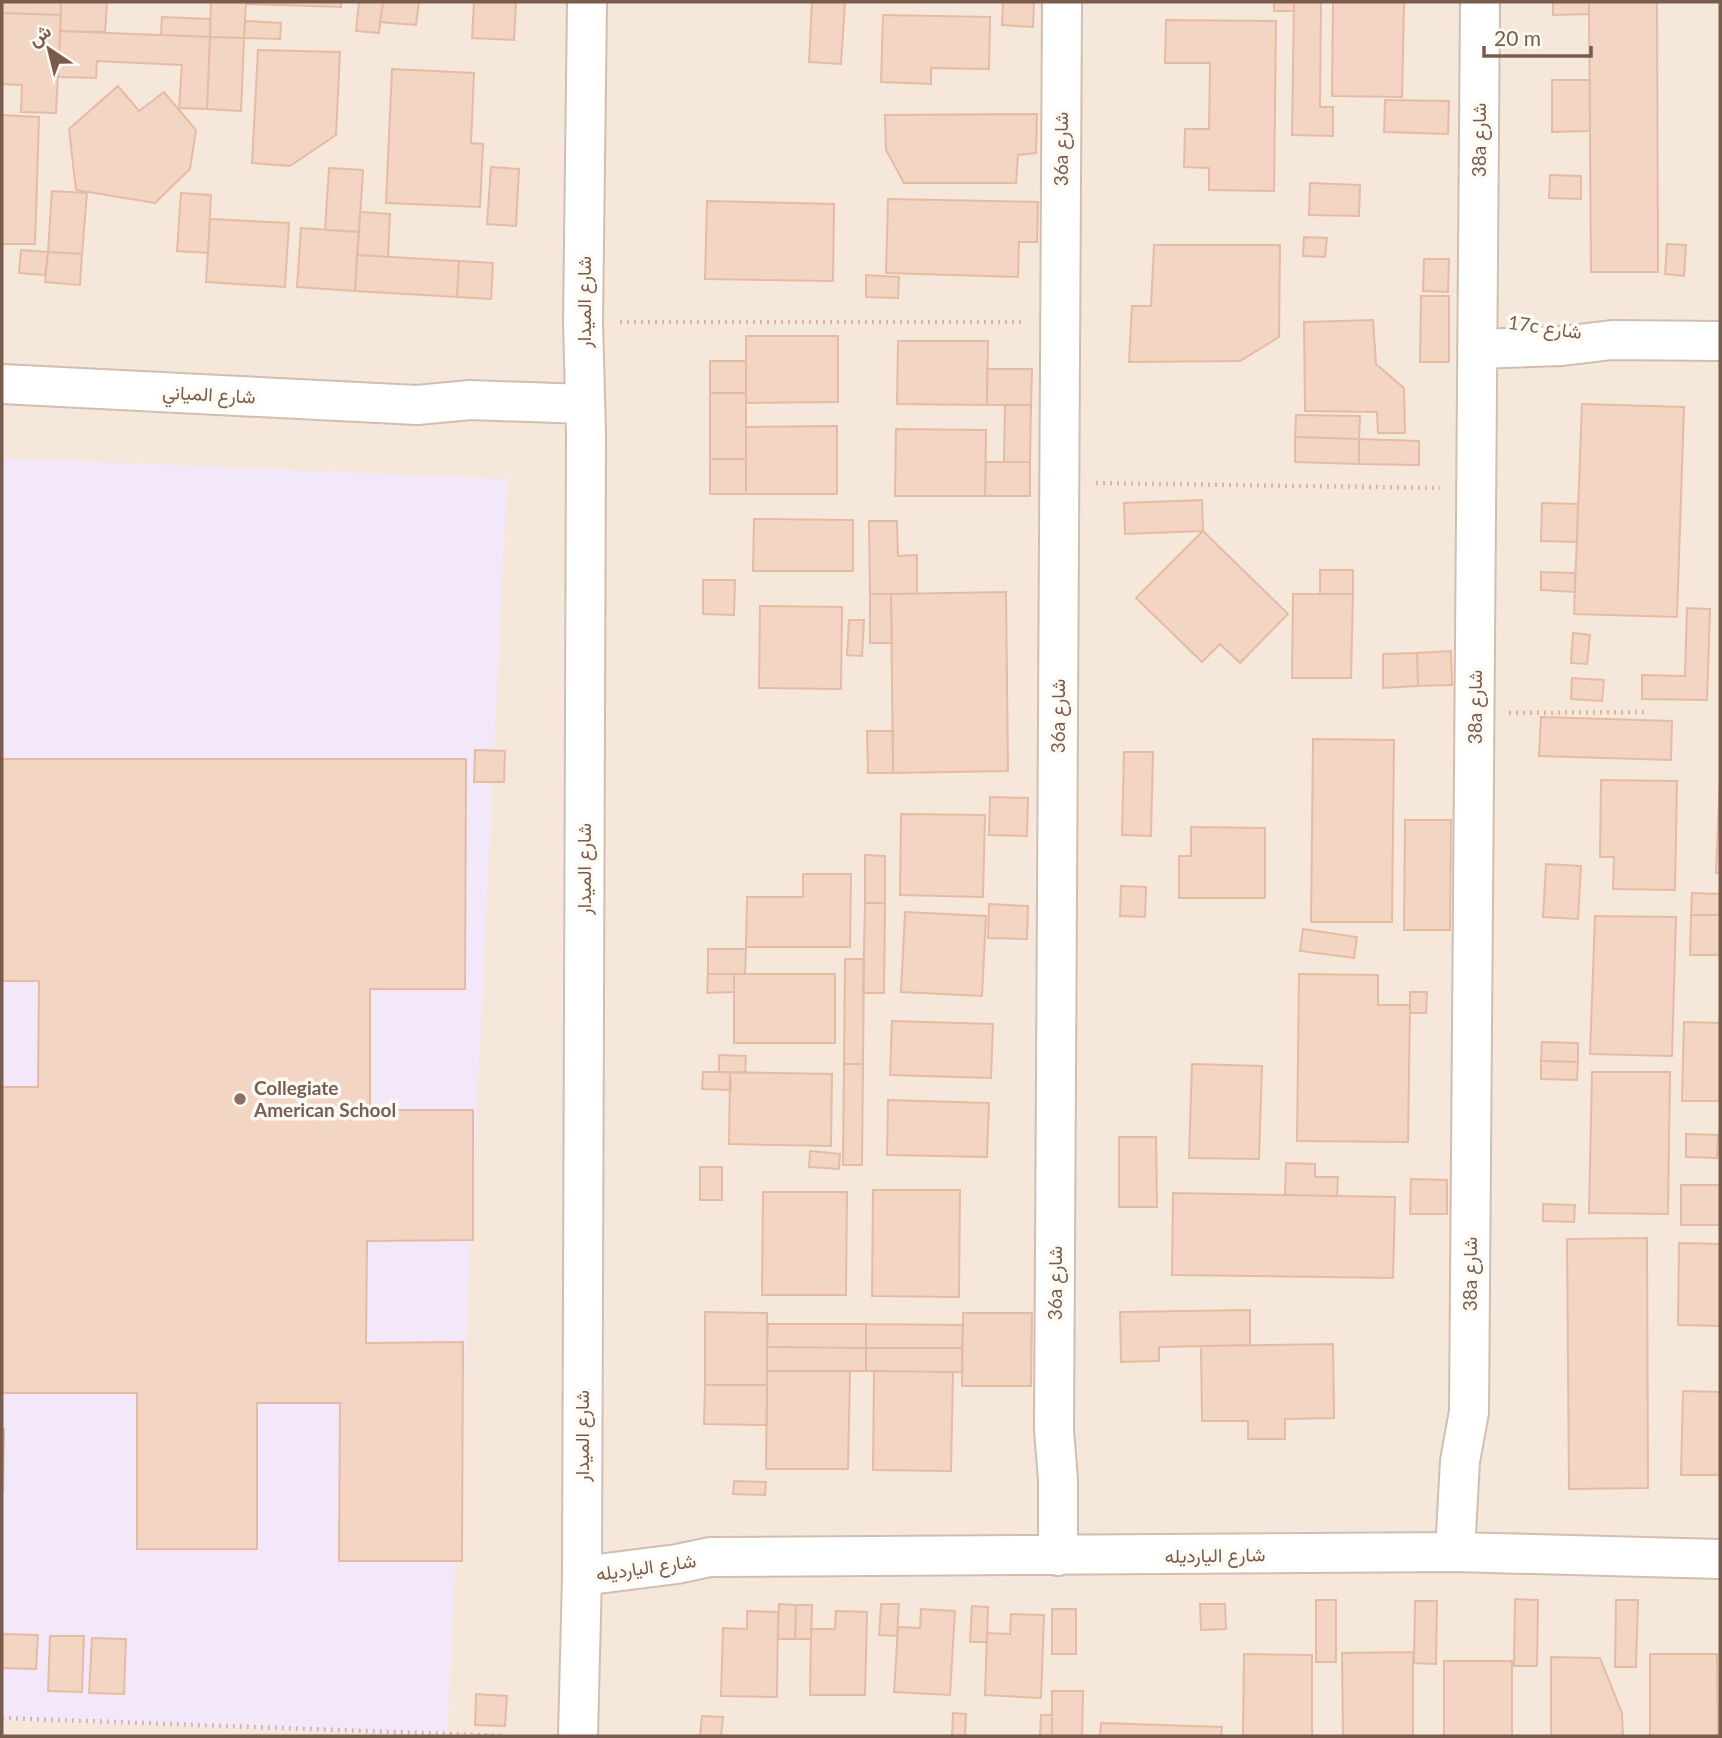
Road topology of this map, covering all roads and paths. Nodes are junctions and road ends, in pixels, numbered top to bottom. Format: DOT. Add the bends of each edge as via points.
graph roads {
  1 [pos="587,2"];
  2 [pos="1062,2"];
  3 [pos="1480,2"];
  4 [pos="583,322"];
  5 [pos="1060,323"];
  6 [pos="1477,334"];
  7 [pos="1720,341"];
  8 [pos="2,384"];
  9 [pos="585,419"];
  10 [pos="1059,482"];
  11 [pos="1476,488"];
  12 [pos="1648,712"];
  13 [pos="1475,713"];
  14 [pos="1469,1553"];
  15 [pos="1044,1556"];
  16 [pos="1720,1559"];
  17 [pos="582,1560"];
  18 [pos="2,1718"];
  19 [pos="506,1736"];
  20 [pos="578,1736"];
  1 -- 4 [label="street, شارع الميدار"];
  2 -- 5 [label="street, 36a شارع"];
  3 -- 6 [label="street, 38a شارع"];
  4 -- 5 [label="path"];
  4 -- 9 [label="street, شارع الميدار"];
  5 -- 10 [label="street, 36a شارع"];
  6 -- 7 [label="street, 17c شارع" via="1563,328 1612,340"];
  6 -- 11 [label="street, 38a شارع"];
  8 -- 9 [label="street, شارع المياني" via="416,405 470,400"];
  9 -- 17 [label="street, شارع الميدار"];
  10 -- 11 [label="path"];
  10 -- 15 [label="street, 36a شارع" via="1054,1430 1058,1480"];
  11 -- 13 [label="street, 38a شارع"];
  12 -- 13 [label="path"];
  13 -- 14 [label="street, 38a شارع" via="1469,1412 1479,1477"];
  14 -- 15 [label="street, شارع اليارديله"];
  14 -- 16 [label="street, شارع اليارديله"];
  15 -- 17 [label="street, شارع اليارديله" via="710,1557 669,1550"];
  17 -- 20 [label="street, شارع الميدار"];
  18 -- 19 [label="path"];
}
